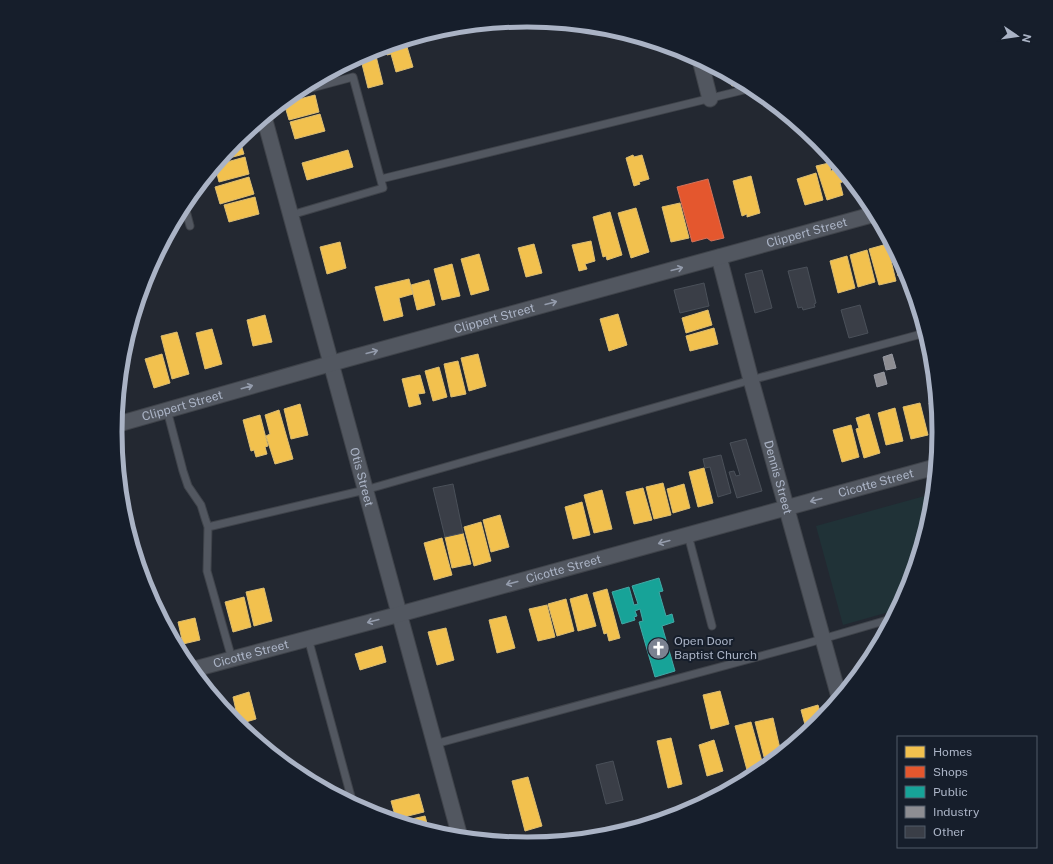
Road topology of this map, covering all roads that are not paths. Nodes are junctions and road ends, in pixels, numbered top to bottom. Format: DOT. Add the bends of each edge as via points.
graph roads {
  1 [pos="702,67"];
  2 [pos="313,88"];
  3 [pos="744,90"];
  4 [pos="710,99"];
  5 [pos="266,123"];
  6 [pos="381,179"];
  7 [pos="186,213"];
  8 [pos="291,215"];
  9 [pos="868,216"];
  10 [pos="190,226"];
  11 [pos="719,257"];
  12 [pos="920,334"];
  13 [pos="331,363"];
  14 [pos="751,380"];
  15 [pos="167,410"];
  16 [pos="122,423"];
  17 [pos="930,468"];
  18 [pos="365,490"];
  19 [pos="788,508"];
  20 [pos="208,527"];
  21 [pos="688,535"];
  22 [pos="400,614"];
  23 [pos="885,621"];
  24 [pos="712,626"];
  25 [pos="308,638"];
  26 [pos="822,639"];
  27 [pos="232,659"];
  28 [pos="198,668"];
  29 [pos="837,692"];
  30 [pos="434,744"];
  31 [pos="351,797"];
  32 [pos="458,831"];
  1 -- 4 [label="street"];
  2 -- 6 [label="lane" via="353,77"];
  3 -- 4 [label="lane"];
  4 -- 6 [label="lane"];
  5 -- 8 [label="street, Otis Street"];
  6 -- 8 [label="lane" via="383,188"];
  7 -- 10 [label="lane"];
  8 -- 13 [label="street, Otis Street"];
  9 -- 11 [label="street, Clippert Street"];
  13 -- 11 [label="street, Clippert Street, one-way"];
  11 -- 14 [label="street, Dennis Street"];
  12 -- 14 [label="lane"];
  15 -- 13 [label="street, Clippert Street, one-way"];
  13 -- 18 [label="street, Otis Street"];
  14 -- 18 [label="lane"];
  14 -- 19 [label="street, Dennis Street"];
  15 -- 16 [label="street, Clippert Street"];
  15 -- 20 [label="lane" via="182,471 188,486 201,505"];
  17 -- 19 [label="street, Cicotte Street, one-way"];
  18 -- 20 [label="lane"];
  18 -- 22 [label="street, Otis Street"];
  19 -- 21 [label="street, Cicotte Street"];
  19 -- 26 [label="street, Dennis Street"];
  20 -- 27 [label="lane" via="207,572"];
  21 -- 22 [label="street, Cicotte Street, one-way"];
  21 -- 24 [label="lane"];
  22 -- 25 [label="street, Cicotte Street, one-way"];
  22 -- 30 [label="street, Otis Street"];
  23 -- 26 [label="lane"];
  25 -- 27 [label="street, Cicotte Street"];
  25 -- 31 [label="lane"];
  26 -- 29 [label="street, Dennis Street"];
  26 -- 30 [label="lane"];
  27 -- 28 [label="street, Cicotte Street"];
  30 -- 32 [label="street, Otis Street"];
}
